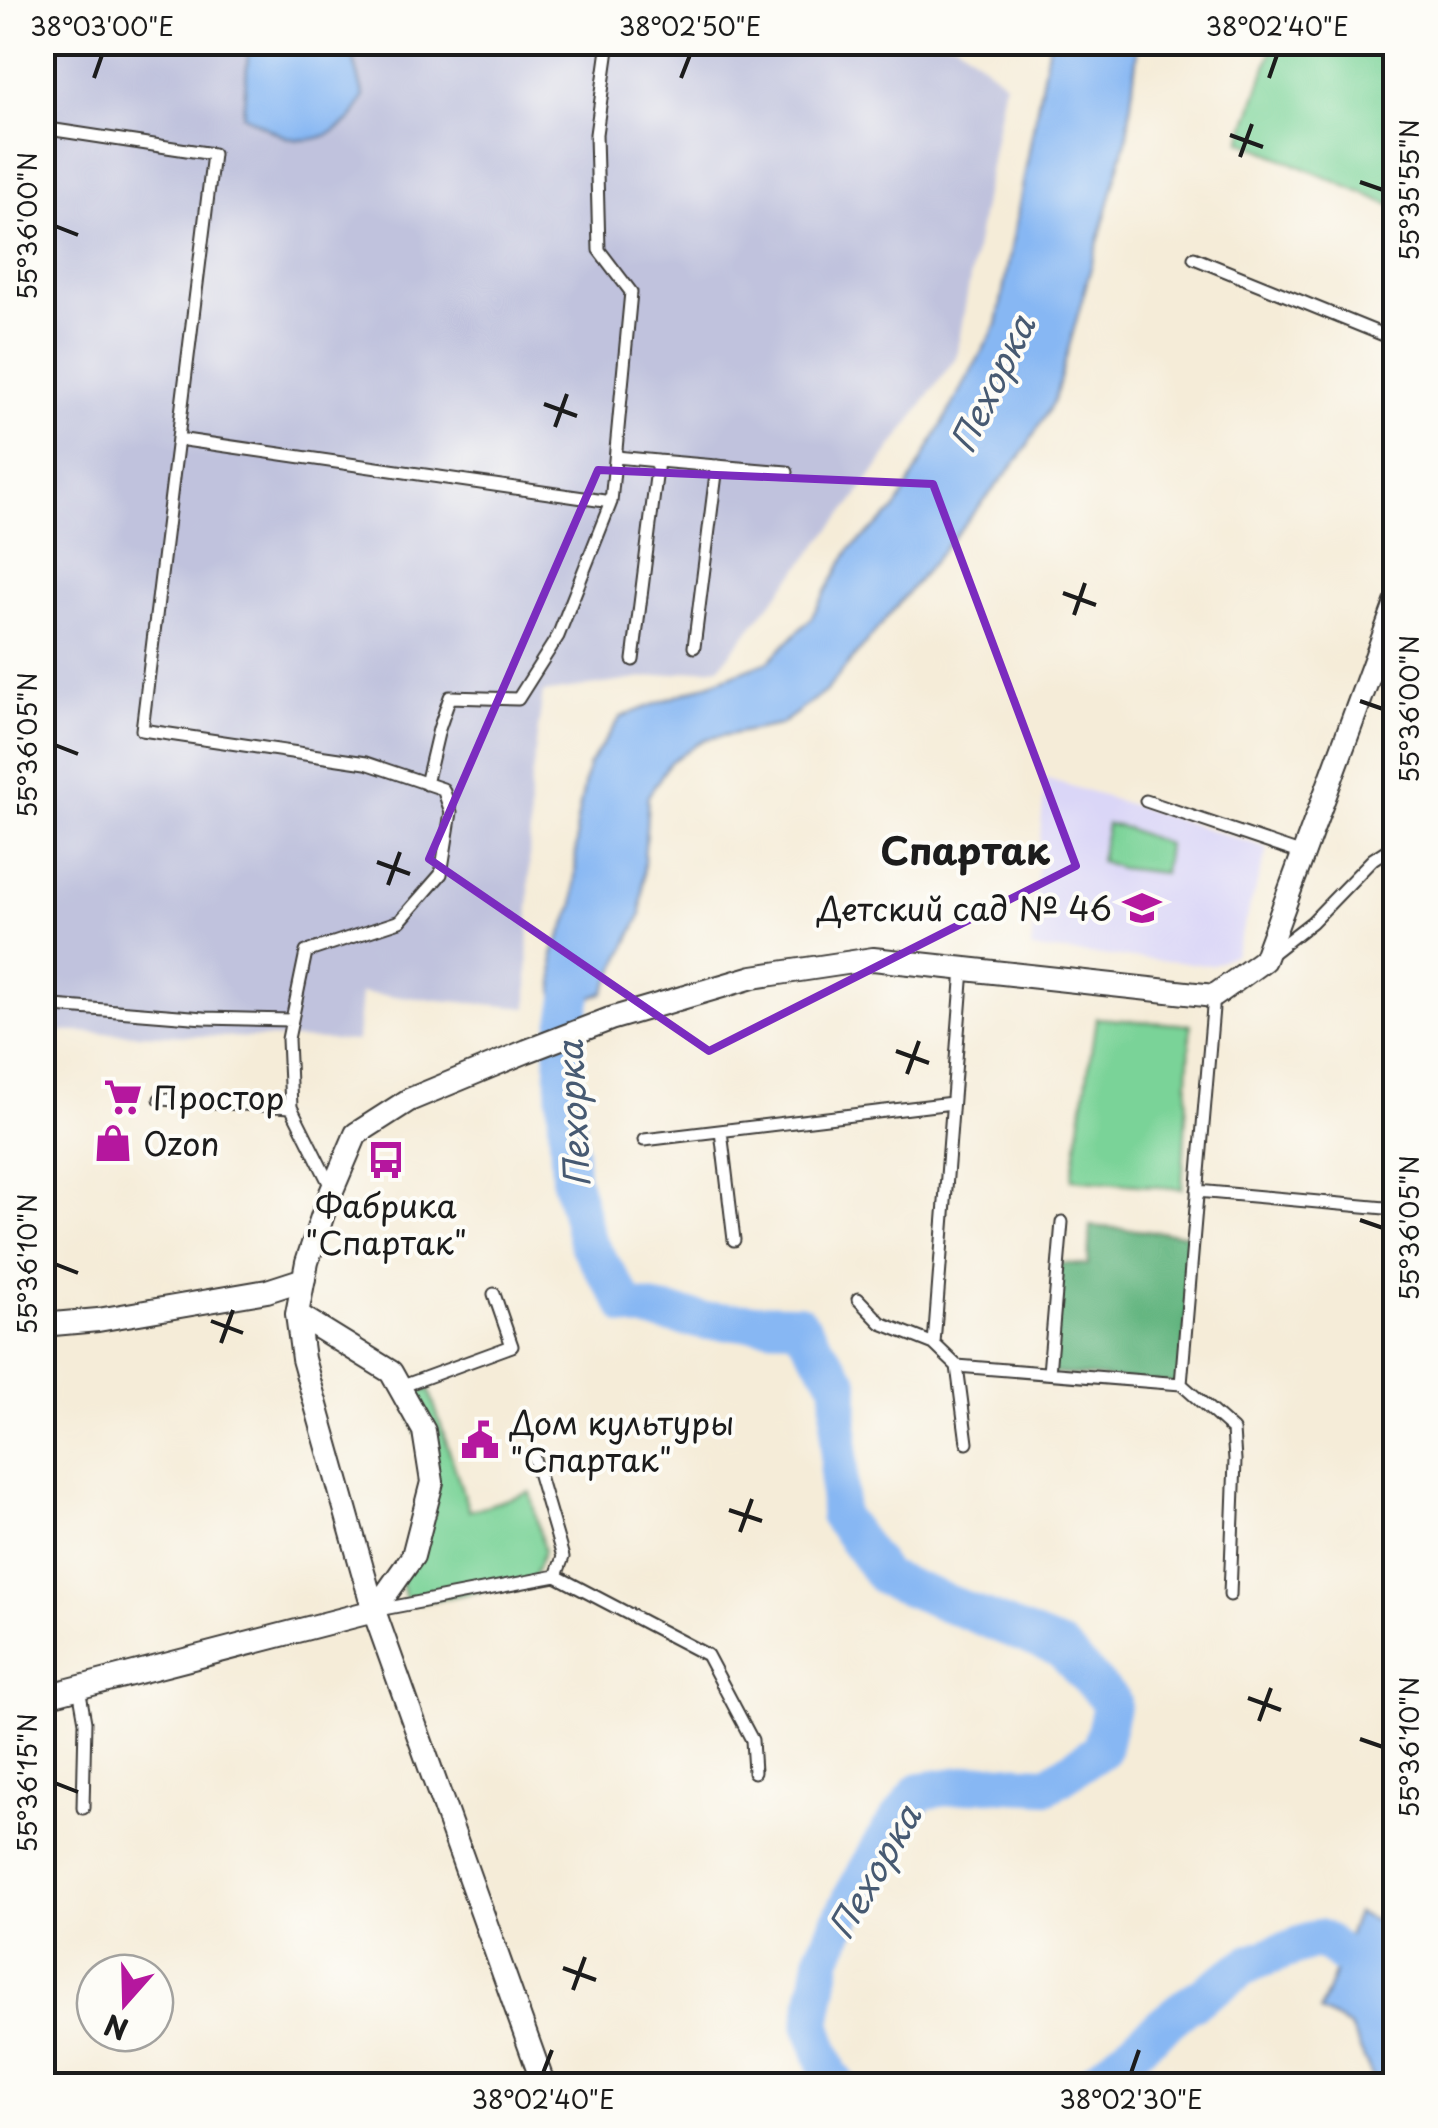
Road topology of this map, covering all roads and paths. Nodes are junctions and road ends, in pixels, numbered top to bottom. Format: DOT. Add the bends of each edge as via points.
graph roads {
  1 [pos="609,42"];
  2 [pos="42,128"];
  3 [pos="1194,258"];
  4 [pos="1396,340"];
  5 [pos="178,439"];
  6 [pos="616,457"];
  7 [pos="658,461"];
  8 [pos="717,466"];
  9 [pos="787,472"];
  10 [pos="612,502"];
  11 [pos="1396,603"];
  12 [pos="694,647"];
  13 [pos="633,660"];
  14 [pos="426,784"];
  15 [pos="1146,801"];
  16 [pos="1396,844"];
  17 [pos="1303,854"];
  18 [pos="1264,960"];
  19 [pos="963,969"];
  20 [pos="1214,996"];
  21 [pos="42,1005"];
  22 [pos="292,1020"];
  23 [pos="160,1099"];
  24 [pos="952,1104"];
  25 [pos="291,1107"];
  26 [pos="721,1131"];
  27 [pos="644,1140"];
  28 [pos="332,1189"];
  29 [pos="1197,1191"];
  30 [pos="1396,1208"];
  31 [pos="1062,1222"];
  32 [pos="734,1240"];
  33 [pos="304,1279"];
  34 [pos="494,1294"];
  35 [pos="858,1299"];
  36 [pos="297,1314"];
  37 [pos="42,1325"];
  38 [pos="934,1344"];
  39 [pos="957,1366"];
  40 [pos="1050,1374"];
  41 [pos="1181,1384"];
  42 [pos="400,1387"];
  43 [pos="967,1443"];
  44 [pos="534,1456"];
  45 [pos="556,1576"];
  46 [pos="1230,1595"];
  47 [pos="374,1611"];
  48 [pos="79,1688"];
  49 [pos="42,1697"];
  50 [pos="754,1772"];
  51 [pos="83,1808"];
  52 [pos="544,2086"];
  1 -- 6 [label="lane" via="596,134 599,250 631,292"];
  2 -- 5 [label="lane" via="213,154"];
  3 -- 4 [label="lane"];
  5 -- 10 [label="lane"];
  5 -- 14 [label="lane" via="142,730 366,764"];
  6 -- 7 [label="lane"];
  6 -- 10 [label="lane"];
  7 -- 8 [label="lane"];
  7 -- 13 [label="lane"];
  8 -- 9 [label="lane"];
  8 -- 12 [label="lane"];
  10 -- 14 [label="lane" via="558,636 518,700 450,697"];
  11 -- 17 [label="street"];
  14 -- 22 [label="lane" via="443,790 451,812 441,874 400,922 306,952"];
  15 -- 17 [label="lane"];
  16 -- 18 [label="lane"];
  17 -- 18 [label="street"];
  18 -- 20 [label="street"];
  19 -- 20 [label="street"];
  19 -- 24 [label="lane"];
  19 -- 28 [label="street" via="873,959 753,978 610,1019 410,1100 356,1134"];
  20 -- 29 [label="lane"];
  21 -- 22 [label="lane"];
  22 -- 25 [label="lane"];
  23 -- 25 [label="lane"];
  24 -- 26 [label="lane"];
  24 -- 38 [label="lane"];
  25 -- 28 [label="lane"];
  26 -- 27 [label="lane"];
  26 -- 32 [label="lane"];
  28 -- 33 [label="street"];
  29 -- 30 [label="lane"];
  29 -- 41 [label="lane"];
  31 -- 40 [label="lane"];
  33 -- 36 [label="street"];
  33 -- 37 [label="street" via="267,1292"];
  34 -- 42 [label="lane" via="512,1346"];
  35 -- 38 [label="lane" via="881,1323"];
  36 -- 42 [label="street" via="391,1372"];
  36 -- 47 [label="street" via="316,1410"];
  38 -- 39 [label="lane"];
  39 -- 40 [label="lane"];
  39 -- 43 [label="lane"];
  40 -- 41 [label="lane"];
  41 -- 46 [label="lane" via="1233,1430"];
  42 -- 47 [label="street" via="424,1432 432,1482 413,1556"];
  44 -- 45 [label="lane" via="564,1557"];
  45 -- 47 [label="lane"];
  45 -- 50 [label="lane" via="707,1655 752,1740"];
  47 -- 48 [label="street"];
  47 -- 52 [label="street"];
  48 -- 49 [label="street"];
  48 -- 51 [label="lane" via="86,1722"];
}
